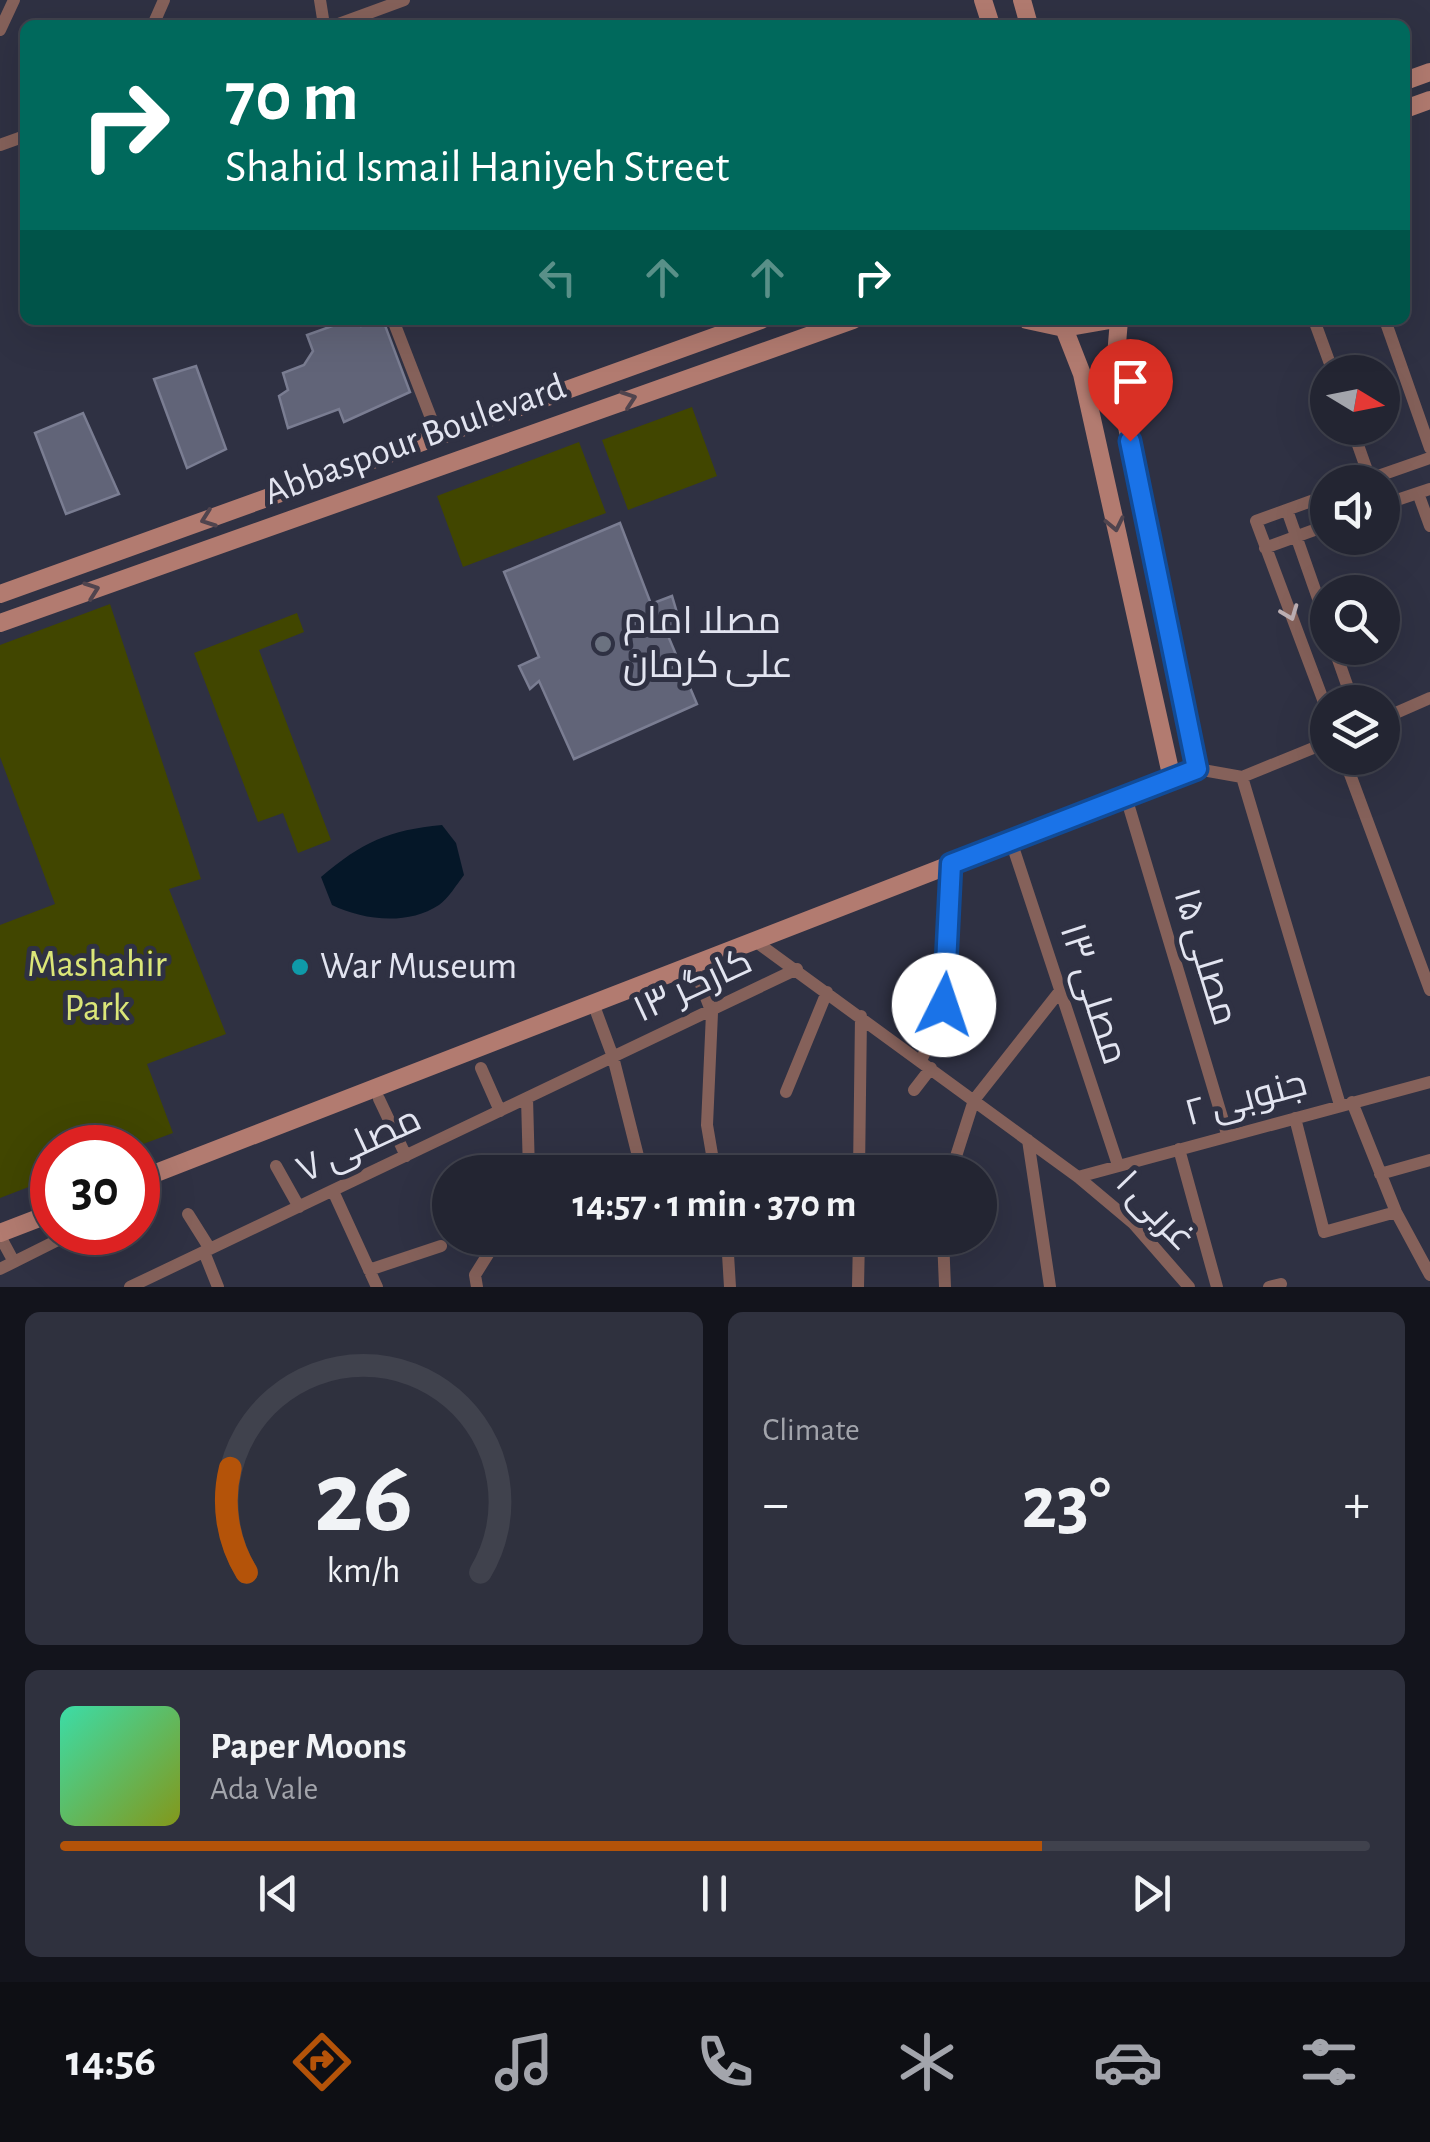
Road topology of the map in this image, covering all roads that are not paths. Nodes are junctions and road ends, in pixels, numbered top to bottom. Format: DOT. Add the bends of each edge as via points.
graph roads {
  1 [pos="14,0"];
  2 [pos="404,0"];
  3 [pos="350,20"];
  4 [pos="0,30"];
  5 [pos="395,325"];
  6 [pos="747,325"];
  7 [pos="839,325"];
  8 [pos="1050,325"];
  9 [pos="1081,325"];
  10 [pos="1119,325"];
  11 [pos="1316,325"];
  12 [pos="1387,325"];
  13 [pos="1064,328"];
  14 [pos="1326,355"];
  15 [pos="438,436"];
  16 [pos="1430,448"];
  17 [pos="1430,458"];
  18 [pos="372,460"];
  19 [pos="1400,469"];
  20 [pos="380,486"];
  21 [pos="1424,491"];
  22 [pos="1400,500"];
  23 [pos="1310,502"];
  24 [pos="1287,510"];
  25 [pos="1430,526"];
  26 [pos="1310,531"];
  27 [pos="1296,536"];
  28 [pos="1265,548"];
  29 [pos="1310,576"];
  30 [pos="0,594"];
  31 [pos="0,623"];
  32 [pos="1317,685"];
  33 [pos="1430,698"];
  34 [pos="1400,711"];
  35 [pos="1310,749"];
  36 [pos="1197,769"];
  37 [pos="1350,775"];
  38 [pos="1242,777"];
  39 [pos="1172,779"];
  40 [pos="1126,797"];
  41 [pos="1011,842"];
  42 [pos="951,864"];
  43 [pos="755,940"];
  44 [pos="693,964"];
  45 [pos="797,970"];
  46 [pos="1430,990"];
  47 [pos="1060,991"];
  48 [pos="827,992"];
  49 [pos="594,1003"];
  50 [pos="712,1012"];
  51 [pos="861,1016"];
  52 [pos="613,1057"];
  53 [pos="926,1064"];
  54 [pos="481,1068"];
  55 [pos="1430,1082"];
  56 [pos="914,1090"];
  57 [pos="786,1092"];
  58 [pos="526,1098"];
  59 [pos="380,1099"];
  60 [pos="974,1100"];
  61 [pos="1346,1104"];
  62 [pos="500,1111"];
  63 [pos="1295,1118"];
  64 [pos="1227,1134"];
  65 [pos="1028,1140"];
  66 [pos="1178,1149"];
  67 [pos="529,1155"];
  68 [pos="638,1155"];
  69 [pos="712,1155"];
  70 [pos="860,1155"];
  71 [pos="956,1155"];
  72 [pos="406,1156"];
  73 [pos="1430,1160"];
  74 [pos="276,1166"];
  75 [pos="1118,1166"];
  76 [pos="160,1171"];
  77 [pos="1380,1174"];
  78 [pos="1078,1177"];
  79 [pos="333,1191"];
  80 [pos="299,1207"];
  81 [pos="1396,1212"];
  82 [pos="188,1214"];
  83 [pos="30,1222"];
  84 [pos="0,1235"];
  85 [pos="432,1249"];
  86 [pos="207,1251"];
  87 [pos="30,1254"];
  88 [pos="488,1255"];
  89 [pos="728,1255"];
  90 [pos="859,1255"];
  91 [pos="944,1255"];
  92 [pos="14,1262"];
  93 [pos="0,1269"];
  94 [pos="369,1270"];
  95 [pos="161,1272"];
  96 [pos="1430,1275"];
  97 [pos="130,1287"];
  98 [pos="168,1287"];
  99 [pos="218,1287"];
  100 [pos="376,1287"];
  101 [pos="477,1287"];
  102 [pos="730,1287"];
  103 [pos="858,1287"];
  104 [pos="945,1287"];
  105 [pos="1050,1287"];
  106 [pos="1189,1287"];
  107 [pos="1217,1287"];
  1 -- 4 [label="street"];
  2 -- 3 [label="street"];
  5 -- 15 [label="street"];
  6 -- 15 [label="main road, Abbaspour Boulevard"];
  20 -- 7 [label="main road, Abbaspour Boulevard, one-way"];
  8 -- 13 [label="main road"];
  9 -- 13 [label="main road"];
  10 -- 36 [label="main road" via="1115,368"];
  11 -- 14 [label="street"];
  12 -- 16 [label="street"];
  13 -- 39 [label="main road, one-way" via="1082,374"];
  15 -- 18 [label="main road, Abbaspour Boulevard"];
  17 -- 19 [label="street"];
  18 -- 20 [label="main road"];
  18 -- 30 [label="main road, Abbaspour Boulevard, one-way"];
  31 -- 20 [label="main road, Abbaspour Boulevard, one-way"];
  21 -- 22 [label="street"];
  21 -- 25 [label="street"];
  23 -- 24 [label="street"];
  24 -- 27 [label="street"];
  24 -- 28 [label="street" via="1256,521"];
  26 -- 27 [label="street"];
  27 -- 28 [label="street"];
  27 -- 29 [label="street"];
  28 -- 32 [label="street, one-way"];
  33 -- 34 [label="street"];
  35 -- 38 [label="street"];
  36 -- 38 [label="street"];
  36 -- 39 [label="main road"];
  37 -- 46 [label="street"];
  38 -- 61 [label="street"];
  39 -- 40 [label="main road"];
  40 -- 41 [label="main road"];
  40 -- 64 [label="street, مصلی ۱۵"];
  41 -- 42 [label="main road"];
  41 -- 47 [label="street, مصلی ۱۳"];
  42 -- 43 [label="main road"];
  42 -- 53 [label="street" via="944,1005"];
  43 -- 44 [label="main road"];
  43 -- 45 [label="street, ۱ غربی"];
  44 -- 49 [label="main road"];
  44 -- 50 [label="street"];
  45 -- 48 [label="street, ۱ غربی"];
  45 -- 50 [label="street, کارگر ۱۳"];
  47 -- 60 [label="street"];
  47 -- 75 [label="street, مصلی ۱۳"];
  48 -- 51 [label="street, ۱ غربی"];
  48 -- 57 [label="street"];
  49 -- 52 [label="street"];
  49 -- 76 [label="main road"];
  50 -- 52 [label="street, کارگر ۱۳"];
  50 -- 69 [label="street" via="706,1126"];
  51 -- 53 [label="street, ۱ غربی"];
  51 -- 70 [label="street"];
  52 -- 58 [label="street, مصلی ۷"];
  52 -- 68 [label="street"];
  53 -- 56 [label="street"];
  53 -- 60 [label="street, ۱ غربی"];
  54 -- 62 [label="street"];
  55 -- 61 [label="street, جنوبی ۲"];
  58 -- 62 [label="street, مصلی ۷"];
  58 -- 67 [label="street"];
  59 -- 72 [label="street"];
  60 -- 65 [label="street, ۱ غربی"];
  60 -- 71 [label="street"];
  61 -- 63 [label="street, جنوبی ۲"];
  61 -- 77 [label="street"];
  62 -- 72 [label="street, مصلی ۷"];
  63 -- 64 [label="street, جنوبی ۲"];
  63 -- 81 [label="street" via="1324,1232"];
  64 -- 66 [label="street, جنوبی ۲"];
  65 -- 78 [label="street, ۱ غربی"];
  65 -- 105 [label="street"];
  66 -- 75 [label="street, جنوبی ۲"];
  66 -- 107 [label="street"];
  72 -- 79 [label="street, مصلی ۷"];
  73 -- 77 [label="street"];
  74 -- 80 [label="street"];
  75 -- 78 [label="street, جنوبی ۲"];
  77 -- 81 [label="street"];
  78 -- 106 [label="street, ۱ غربی" via="1134,1224"];
  79 -- 80 [label="street, مصلی ۷"];
  79 -- 94 [label="street"];
  80 -- 86 [label="street, مصلی ۷"];
  81 -- 96 [label="street"];
  82 -- 86 [label="street"];
  83 -- 84 [label="main road"];
  84 -- 92 [label="street"];
  85 -- 94 [label="street"];
  86 -- 95 [label="street, مصلی ۷"];
  86 -- 99 [label="street"];
  87 -- 92 [label="street"];
  88 -- 101 [label="street" via="475,1275"];
  89 -- 102 [label="street"];
  90 -- 103 [label="street"];
  91 -- 104 [label="street"];
  92 -- 93 [label="street"];
  94 -- 100 [label="street"];
  95 -- 97 [label="street, مصلی ۷"];
  95 -- 98 [label="street"];
}
